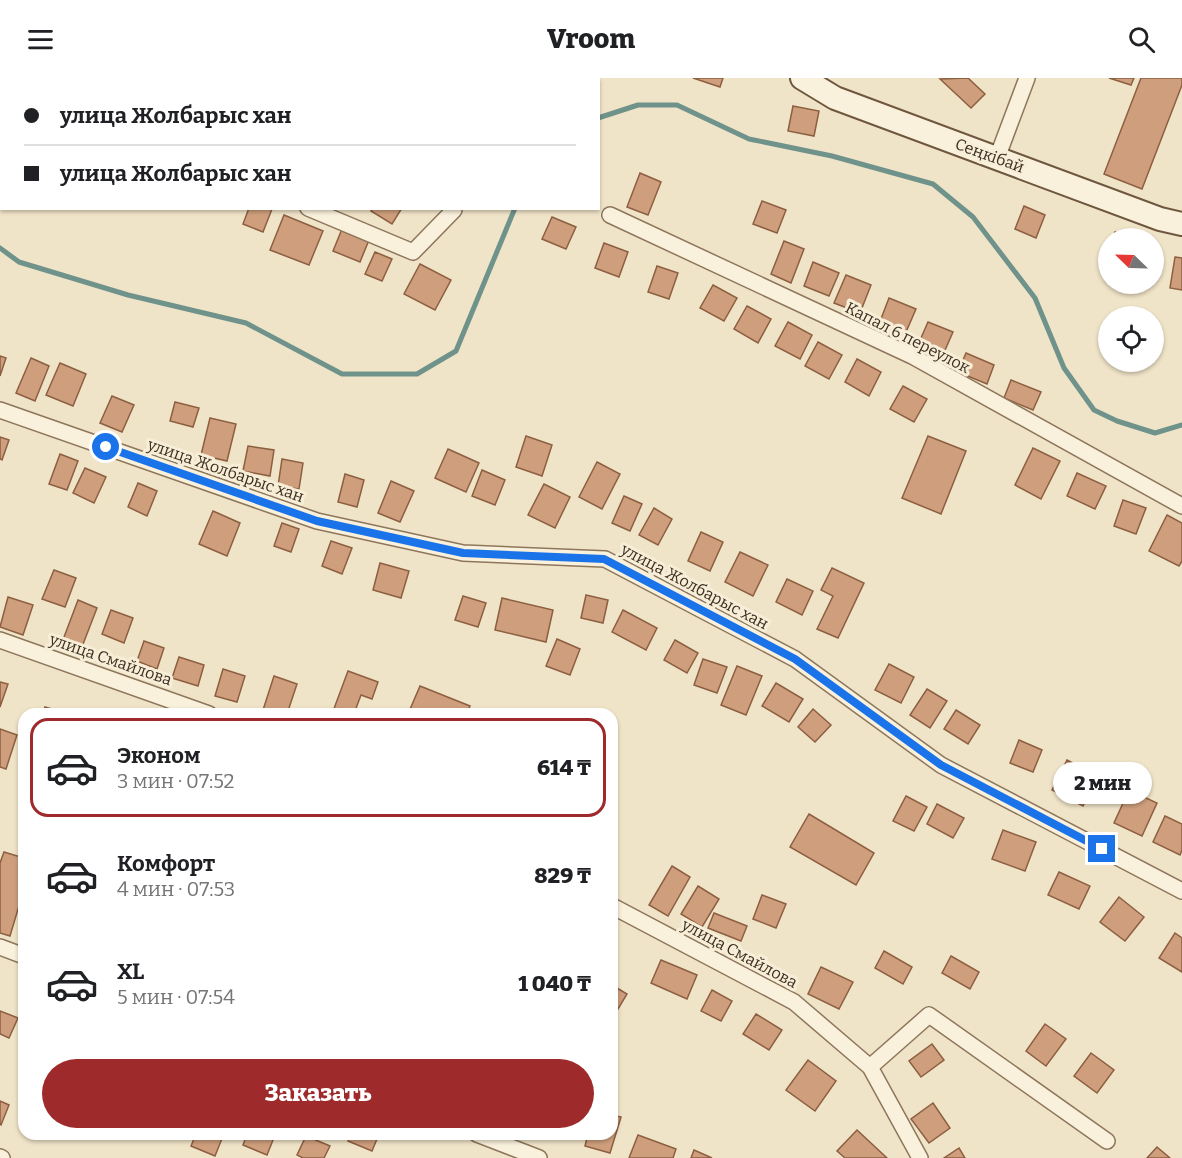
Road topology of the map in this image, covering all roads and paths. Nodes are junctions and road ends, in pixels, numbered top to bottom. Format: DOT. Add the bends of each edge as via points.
graph roads {
  1 [pos="802,78"];
  2 [pos="1027,78"];
  3 [pos="997,158"];
  4 [pos="310,210"];
  5 [pos="454,210"];
  6 [pos="610,215"];
  7 [pos="1182,224"];
  8 [pos="0,410"];
  9 [pos="1182,506"];
  10 [pos="0,640"];
  11 [pos="192,708"];
  12 [pos="1182,891"];
  13 [pos="618,909"];
  14 [pos="0,947"];
  15 [pos="18,954"];
  16 [pos="870,1067"];
  17 [pos="492,1140"];
  18 [pos="1107,1141"];
  19 [pos="539,1158"];
  20 [pos="920,1158"];
  1 -- 3 [label="street, Сеңкібай" via="835,98"];
  2 -- 3 [label="street"];
  3 -- 7 [label="street, Сеңкібай"];
  4 -- 5 [label="street" via="413,252"];
  6 -- 9 [label="street, Капал 6 переулок" via="912,356"];
  8 -- 12 [label="street, улица Жолбарыс хан" via="317,521 463,553 604,559 795,659 941,765"];
  10 -- 11 [label="street, улица Смайлова"];
  13 -- 16 [label="street, улица Смайлова" via="794,1002"];
  14 -- 15 [label="street"];
  16 -- 18 [label="street" via="929,1015"];
  16 -- 20 [label="street, улица Смайлова"];
  17 -- 19 [label="street"];
}
